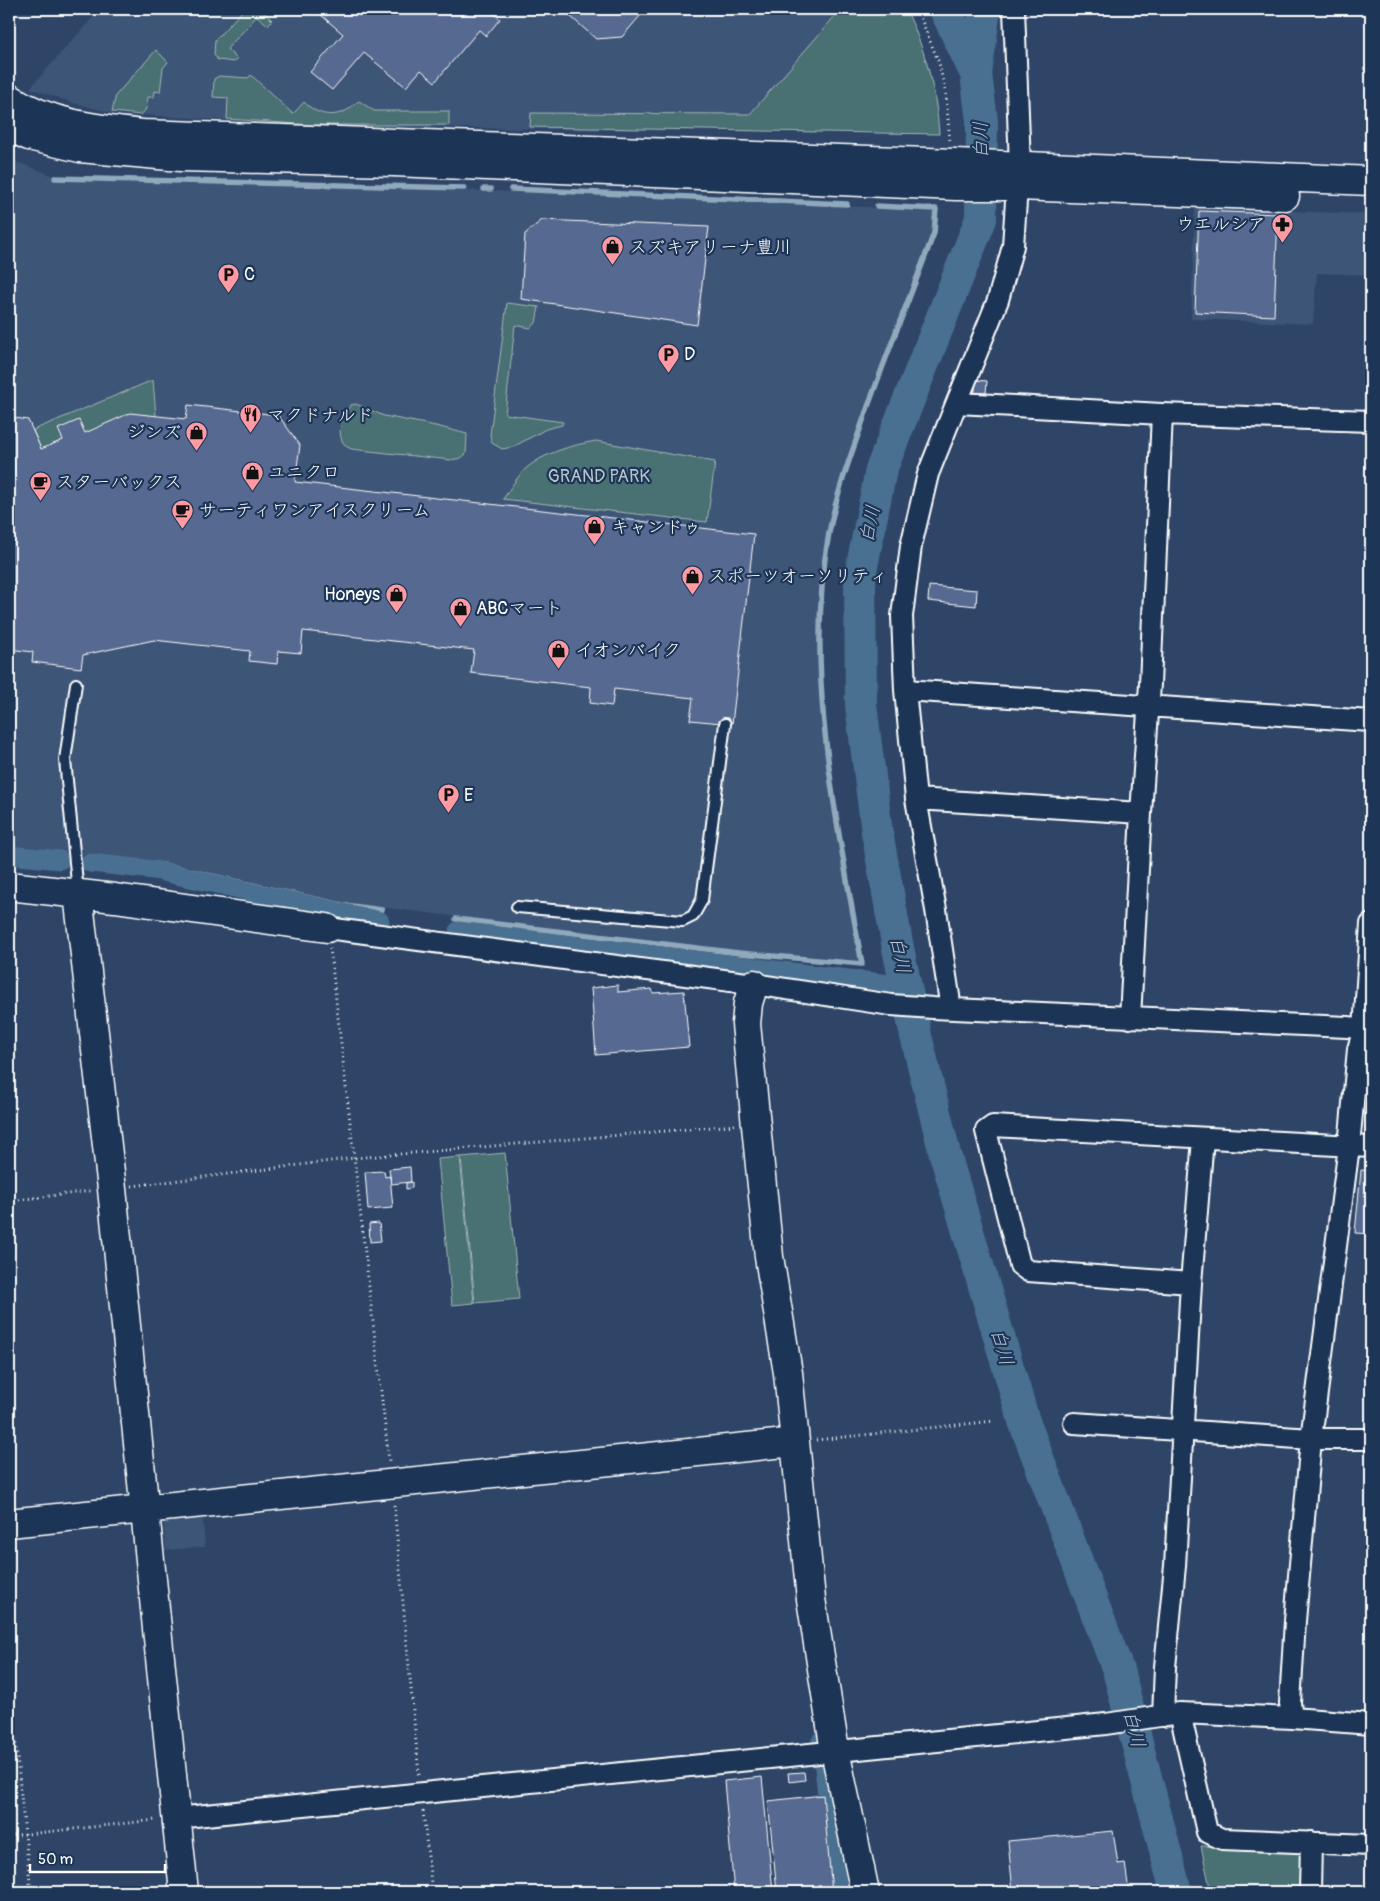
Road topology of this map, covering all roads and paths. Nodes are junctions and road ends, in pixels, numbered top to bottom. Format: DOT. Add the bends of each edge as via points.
graph roads {
  1 [pos="917,9"];
  2 [pos="1014,9"];
  3 [pos="9,98"];
  4 [pos="9,127"];
  5 [pos="953,170"];
  6 [pos="722,175"];
  7 [pos="1011,176"];
  8 [pos="1371,181"];
  9 [pos="502,182"];
  10 [pos="1371,199"];
  11 [pos="957,403"];
  12 [pos="1162,414"];
  13 [pos="1371,421"];
  14 [pos="76,684"];
  15 [pos="905,690"];
  16 [pos="1148,707"];
  17 [pos="1371,721"];
  18 [pos="725,724"];
  19 [pos="916,799"];
  20 [pos="1141,814"];
  21 [pos="9,886"];
  22 [pos="78,894"];
  23 [pos="517,907"];
  24 [pos="1371,924"];
  25 [pos="327,928"];
  26 [pos="754,984"];
  27 [pos="942,1009"];
  28 [pos="1130,1018"];
  29 [pos="1368,1029"];
  30 [pos="756,1122"];
  31 [pos="1203,1139"];
  32 [pos="1349,1146"];
  33 [pos="1371,1147"];
  34 [pos="356,1158"];
  35 [pos="112,1189"];
  36 [pos="9,1201"];
  37 [pos="1191,1283"];
  38 [pos="994,1421"];
  39 [pos="1074,1423"];
  40 [pos="1183,1429"];
  41 [pos="1311,1439"];
  42 [pos="1371,1439"];
  43 [pos="788,1443"];
  44 [pos="392,1483"];
  45 [pos="145,1509"];
  46 [pos="9,1523"];
  47 [pos="9,1679"];
  48 [pos="1172,1715"];
  49 [pos="1292,1718"];
  50 [pos="1371,1724"];
  51 [pos="827,1752"];
  52 [pos="421,1793"];
  53 [pos="176,1818"];
  54 [pos="25,1834"];
  55 [pos="9,1836"];
  56 [pos="1311,1842"];
  57 [pos="1371,1845"];
  58 [pos="31,1892"];
  59 [pos="184,1892"];
  60 [pos="432,1892"];
  61 [pos="865,1892"];
  62 [pos="1310,1892"];
  1 -- 5 [label="path" via="939,63 946,95"];
  2 -- 7 [label="street"];
  3 -- 5 [label="street" via="48,117 79,126 143,134"];
  4 -- 6 [label="street" via="29,136 80,148 181,157"];
  5 -- 6 [label="street"];
  5 -- 7 [label="street"];
  6 -- 9 [label="street" via="633,186"];
  7 -- 8 [label="street"];
  7 -- 10 [label="street"];
  7 -- 11 [label="street" via="1012,246 998,300"];
  11 -- 12 [label="street"];
  11 -- 15 [label="street" via="928,474 910,546 902,616"];
  12 -- 13 [label="street"];
  12 -- 16 [label="street"];
  14 -- 22 [label="lane" via="65,760"];
  15 -- 16 [label="street"];
  15 -- 19 [label="street"];
  16 -- 17 [label="street"];
  16 -- 20 [label="street"];
  18 -- 23 [label="lane" via="702,900 693,916 683,921"];
  19 -- 20 [label="street"];
  19 -- 27 [label="street" via="936,910"];
  20 -- 28 [label="street"];
  21 -- 22 [label="street"];
  22 -- 25 [label="street"];
  22 -- 35 [label="street"];
  24 -- 29 [label="street"];
  25 -- 26 [label="street"];
  25 -- 34 [label="path"];
  26 -- 27 [label="street" via="891,1005"];
  26 -- 30 [label="street" via="746,1024"];
  27 -- 28 [label="street"];
  28 -- 29 [label="street"];
  29 -- 32 [label="street" via="1358,1048"];
  30 -- 34 [label="path"];
  30 -- 43 [label="street" via="769,1257 788,1373"];
  31 -- 32 [label="street"];
  31 -- 37 [label="street"];
  31 -- 37 [label="street" via="993,1126 986,1131 1020,1265 1028,1271"];
  32 -- 33 [label="street"];
  32 -- 41 [label="street"];
  34 -- 35 [label="path"];
  34 -- 44 [label="path"];
  35 -- 36 [label="path"];
  35 -- 45 [label="street"];
  37 -- 40 [label="street"];
  38 -- 43 [label="path"];
  39 -- 40 [label="street"];
  40 -- 41 [label="street"];
  40 -- 48 [label="street"];
  41 -- 42 [label="street"];
  41 -- 49 [label="street" via="1294,1640"];
  43 -- 44 [label="street"];
  43 -- 51 [label="street" via="811,1598"];
  44 -- 45 [label="street"];
  44 -- 52 [label="path"];
  45 -- 46 [label="street"];
  45 -- 53 [label="street"];
  47 -- 54 [label="path"];
  48 -- 49 [label="street"];
  48 -- 51 [label="street"];
  48 -- 56 [label="street" via="1207,1832 1222,1839"];
  49 -- 50 [label="street"];
  51 -- 52 [label="street"];
  51 -- 61 [label="street"];
  52 -- 53 [label="street"];
  52 -- 60 [label="path"];
  53 -- 54 [label="path"];
  53 -- 59 [label="street"];
  54 -- 55 [label="path"];
  54 -- 58 [label="path"];
  56 -- 57 [label="street"];
  56 -- 62 [label="street"];
}
